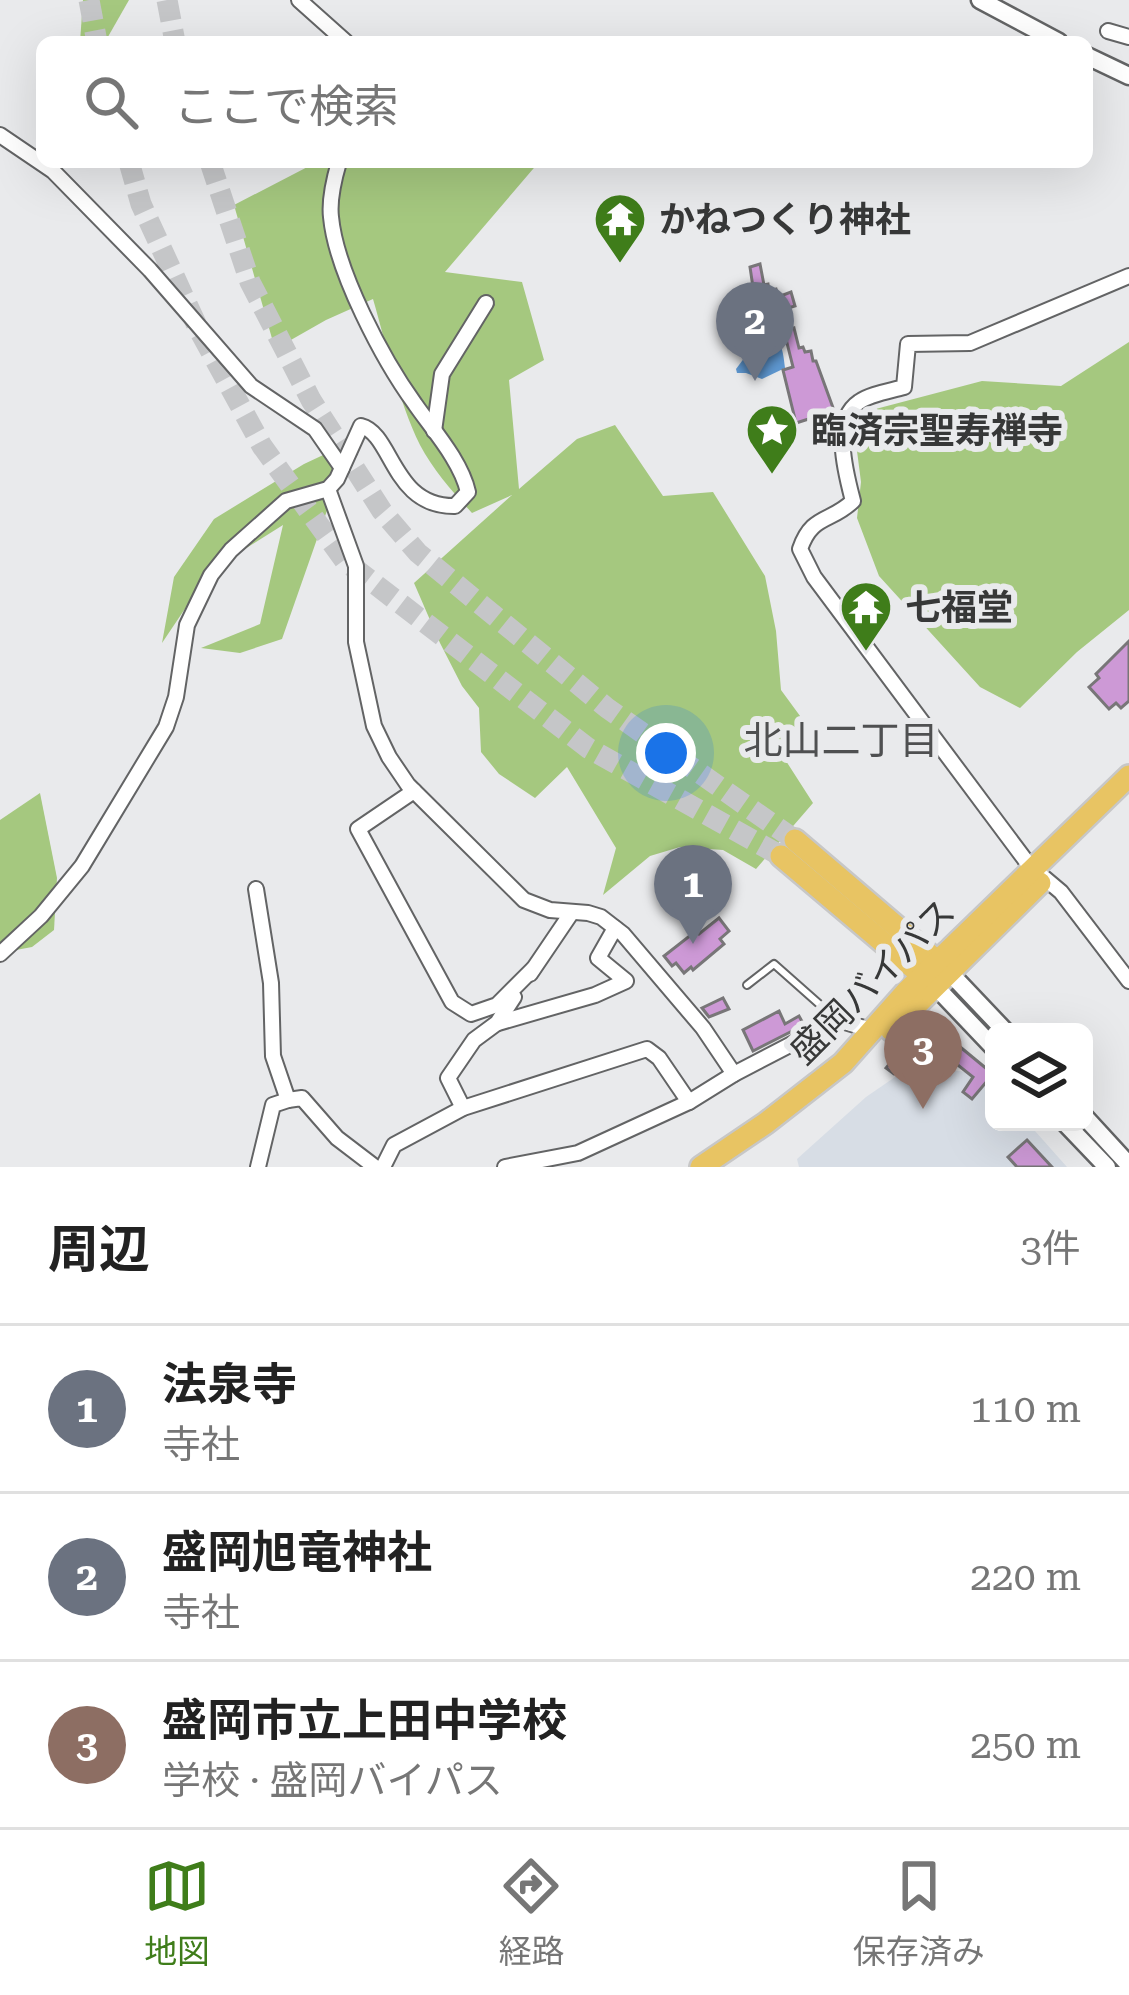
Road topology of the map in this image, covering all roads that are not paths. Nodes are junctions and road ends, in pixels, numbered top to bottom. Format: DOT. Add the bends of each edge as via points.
graph roads {
  1 [pos="299,0"];
  2 [pos="980,0"];
  3 [pos="1108,31"];
  4 [pos="339,36"];
  5 [pos="1048,36"];
  6 [pos="1129,38"];
  7 [pos="1093,59"];
  8 [pos="1129,76"];
  9 [pos="0,135"];
  10 [pos="36,159"];
  11 [pos="49,168"];
  12 [pos="338,168"];
  13 [pos="1129,276"];
  14 [pos="486,303"];
  15 [pos="434,431"];
  16 [pos="342,467"];
  17 [pos="328,489"];
  18 [pos="1129,776"];
  19 [pos="414,791"];
  20 [pos="1129,794"];
  21 [pos="788,848"];
  22 [pos="1039,874"];
  23 [pos="256,889"];
  24 [pos="572,911"];
  25 [pos="615,928"];
  26 [pos="0,954"];
  27 [pos="533,969"];
  28 [pos="937,974"];
  29 [pos="1129,981"];
  30 [pos="746,985"];
  31 [pos="838,1020"];
  32 [pos="995,1023"];
  33 [pos="497,1024"];
  34 [pos="874,1031"];
  35 [pos="985,1036"];
  36 [pos="734,1074"];
  37 [pos="288,1100"];
  38 [pos="689,1102"];
  39 [pos="463,1108"];
  40 [pos="1093,1126"];
  41 [pos="1073,1131"];
  42 [pos="580,1160"];
  43 [pos="1129,1165"];
  44 [pos="258,1167"];
  45 [pos="379,1167"];
  46 [pos="505,1167"];
  47 [pos="701,1167"];
  48 [pos="724,1167"];
  49 [pos="1107,1167"];
  1 -- 4 [label="street"];
  2 -- 5 [label="street"];
  3 -- 6 [label="street"];
  7 -- 8 [label="street"];
  9 -- 10 [label="street"];
  11 -- 16 [label="street" via="251,386 315,429"];
  12 -- 15 [label="street" via="330,210 342,265 385,358"];
  13 -- 22 [label="street" via="970,343 908,344 904,387 860,400 845,417 843,463 853,501 806,530 800,548"];
  14 -- 15 [label="street" via="442,374"];
  15 -- 16 [label="street" via="466,482 455,506 436,506 404,483 367,426 358,429"];
  16 -- 17 [label="street"];
  17 -- 19 [label="street" via="356,566 356,642 374,726"];
  17 -- 26 [label="street" via="286,501 211,575 187,625 166,727 82,866"];
  18 -- 22 [label="highway, 盛岡バイパス"];
  19 -- 24 [label="street" via="524,900"];
  19 -- 27 [label="street" via="358,829 452,1002 471,1014 497,1005"];
  20 -- 22 [label="highway, 盛岡バイパス"];
  21 -- 28 [label="highway"];
  22 -- 28 [label="highway, 盛岡バイパス"];
  22 -- 29 [label="street"];
  23 -- 37 [label="street" via="273,1056"];
  24 -- 25 [label="street"];
  24 -- 27 [label="street"];
  25 -- 33 [label="street" via="598,958 626,981"];
  25 -- 36 [label="street"];
  27 -- 33 [label="street"];
  28 -- 32 [label="street"];
  28 -- 34 [label="highway, 盛岡バイパス"];
  28 -- 35 [label="street"];
  28 -- 48 [label="highway, 盛岡バイパス" via="871,1050"];
  30 -- 31 [label="lane" via="774,964"];
  31 -- 34 [label="street"];
  31 -- 36 [label="street"];
  33 -- 39 [label="street" via="474,1040 448,1078"];
  34 -- 47 [label="highway, 盛岡バイパス" via="809,1090"];
  36 -- 38 [label="street"];
  37 -- 44 [label="street" via="273,1105"];
  37 -- 45 [label="street" via="302,1098 337,1138"];
  38 -- 39 [label="street" via="647,1048"];
  38 -- 42 [label="street"];
  39 -- 45 [label="street" via="394,1145"];
  40 -- 43 [label="street"];
  41 -- 49 [label="street"];
  42 -- 46 [label="street"];
}
